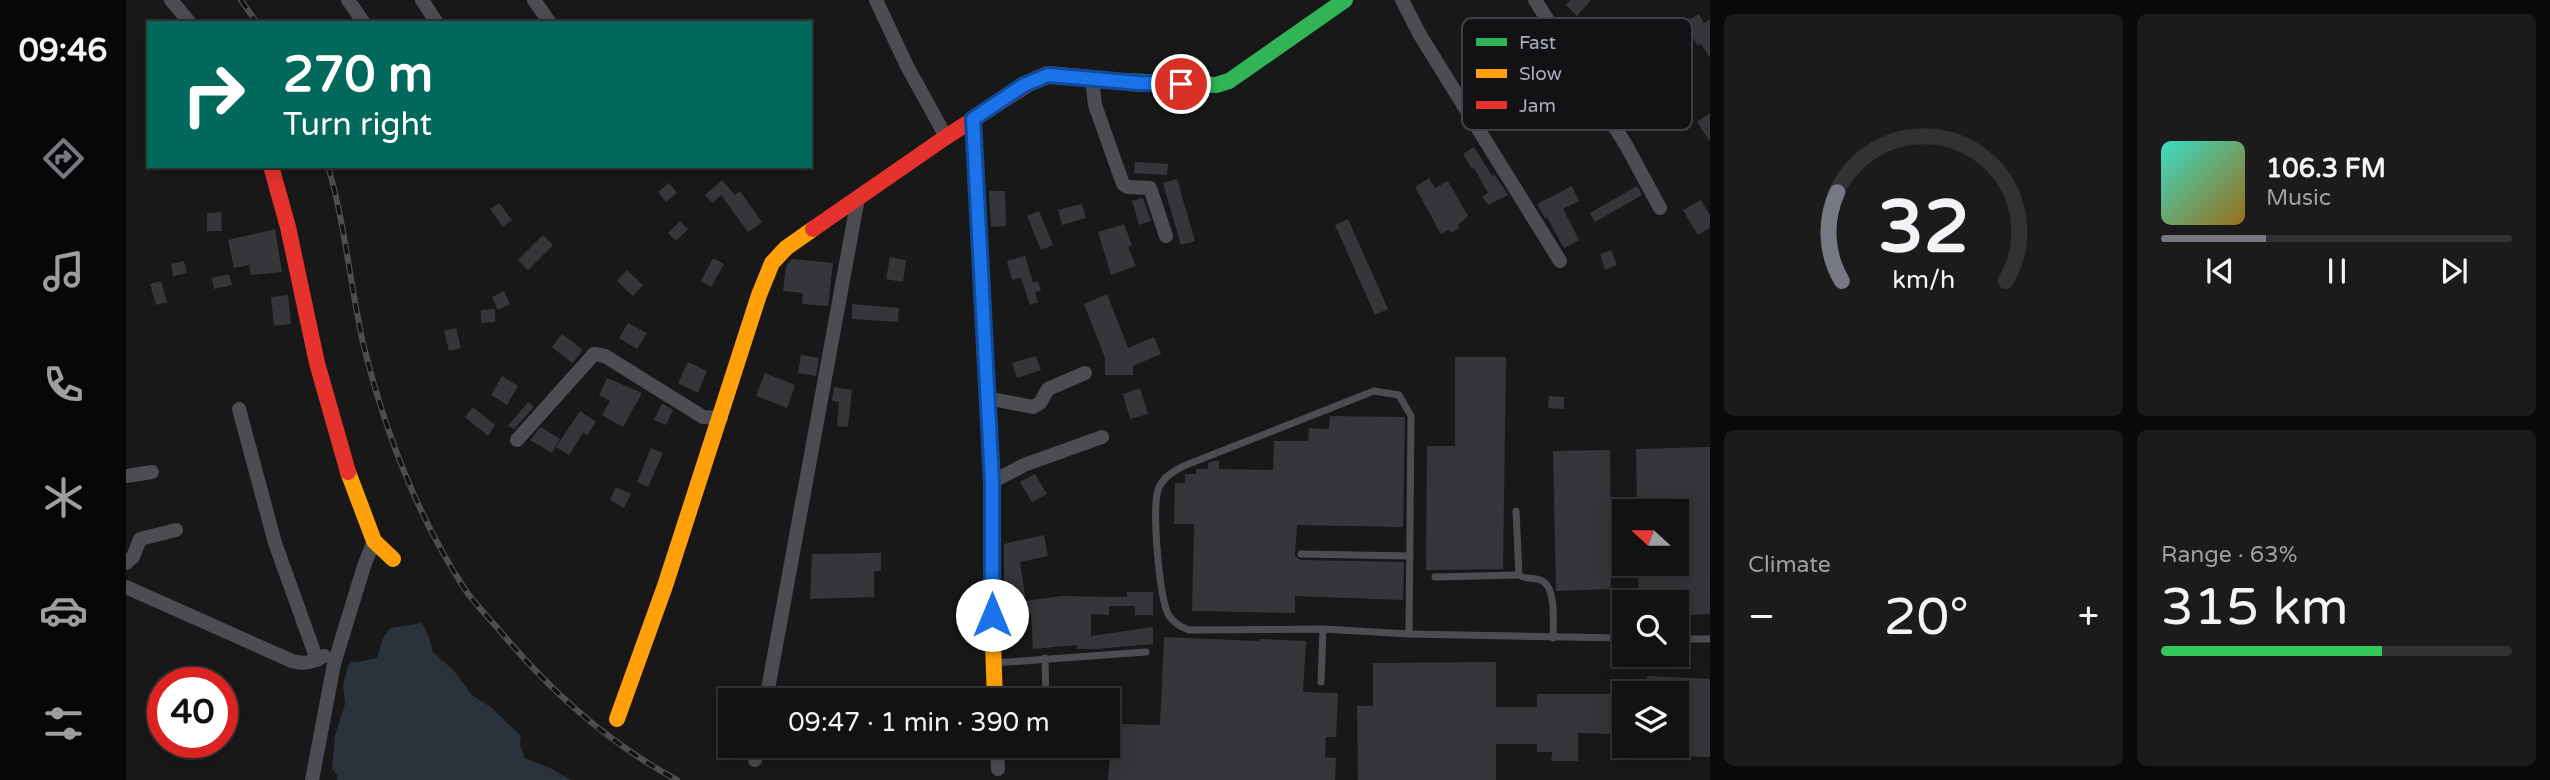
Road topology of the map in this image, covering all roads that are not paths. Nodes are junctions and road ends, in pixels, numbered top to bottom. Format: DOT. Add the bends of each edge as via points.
graph roads {
  1 [pos="171,0"];
  2 [pos="348,0"];
  3 [pos="422,0"];
  4 [pos="534,0"];
  5 [pos="876,0"];
  6 [pos="1345,0"];
  7 [pos="1402,0"];
  8 [pos="1535,0"];
  9 [pos="1546,18"];
  10 [pos="188,21"];
  11 [pos="363,21"];
  12 [pos="435,21"];
  13 [pos="549,21"];
  14 [pos="1091,78"];
  15 [pos="1462,104"];
  16 [pos="973,119"];
  17 [pos="1478,130"];
  18 [pos="1617,130"];
  19 [pos="946,137"];
  20 [pos="272,168"];
  21 [pos="858,198"];
  22 [pos="1660,208"];
  23 [pos="1166,236"];
  24 [pos="1560,261"];
  25 [pos="1085,373"];
  26 [pos="987,398"];
  27 [pos="239,409"];
  28 [pos="721,418"];
  29 [pos="1102,437"];
  30 [pos="517,440"];
  31 [pos="152,472"];
  32 [pos="126,476"];
  33 [pos="992,482"];
  34 [pos="1516,511"];
  35 [pos="176,530"];
  36 [pos="374,541"];
  37 [pos="1301,554"];
  38 [pos="1410,556"];
  39 [pos="393,559"];
  40 [pos="126,563"];
  41 [pos="1519,575"];
  42 [pos="1435,577"];
  43 [pos="126,587"];
  44 [pos="1323,629"];
  45 [pos="1409,634"];
  46 [pos="1553,638"];
  47 [pos="1612,638"];
  48 [pos="1689,639"];
  49 [pos="1710,639"];
  50 [pos="341,646"];
  51 [pos="1146,652"];
  52 [pos="1045,659"];
  53 [pos="317,660"];
  54 [pos="994,663"];
  55 [pos="1321,681"];
  56 [pos="768,688"];
  57 [pos="995,688"];
  58 [pos="1046,688"];
  59 [pos="617,719"];
  60 [pos="998,758"];
  61 [pos="998,769"];
  62 [pos="312,780"];
  1 -- 10 [label="street"];
  2 -- 11 [label="street"];
  3 -- 12 [label="street"];
  4 -- 13 [label="street"];
  5 -- 19 [label="street"];
  6 -- 14 [label="street" via="1229,81 1216,85"];
  7 -- 15 [label="street"];
  8 -- 9 [label="street"];
  14 -- 16 [label="street" via="1048,75 1036,79"];
  14 -- 23 [label="street" via="1095,105 1123,184 1150,188"];
  16 -- 19 [label="street"];
  16 -- 26 [label="street"];
  17 -- 24 [label="street"];
  18 -- 22 [label="street"];
  19 -- 21 [label="street"];
  20 -- 36 [label="street" via="328,409"];
  21 -- 28 [label="street" via="786,247 772,263"];
  21 -- 56 [label="street"];
  25 -- 26 [label="street" via="1048,388 1033,407"];
  26 -- 33 [label="street"];
  27 -- 53 [label="street" via="275,543"];
  28 -- 30 [label="street" via="703,417 605,356 594,354"];
  28 -- 59 [label="street"];
  29 -- 33 [label="street" via="1024,465"];
  31 -- 32 [label="street"];
  33 -- 54 [label="street"];
  34 -- 41 [label="lane"];
  35 -- 40 [label="street" via="140,539"];
  36 -- 39 [label="street"];
  36 -- 50 [label="street"];
  37 -- 38 [label="lane"];
  38 -- 44 [label="lane" via="1411,415 1399,395 1391,392 1374,391 1173,471 1163,481 1158,489 1155,532 1167,612 1178,626"];
  38 -- 45 [label="lane"];
  41 -- 42 [label="lane"];
  41 -- 46 [label="lane" via="1540,580 1550,590"];
  43 -- 53 [label="street" via="292,661"];
  44 -- 45 [label="lane"];
  44 -- 55 [label="lane"];
  45 -- 46 [label="lane"];
  46 -- 47 [label="lane"];
  48 -- 49 [label="lane"];
  50 -- 53 [label="street"];
  50 -- 62 [label="street"];
  51 -- 52 [label="lane"];
  52 -- 54 [label="lane"];
  52 -- 58 [label="lane"];
  54 -- 57 [label="street"];
  60 -- 61 [label="street"];
}
